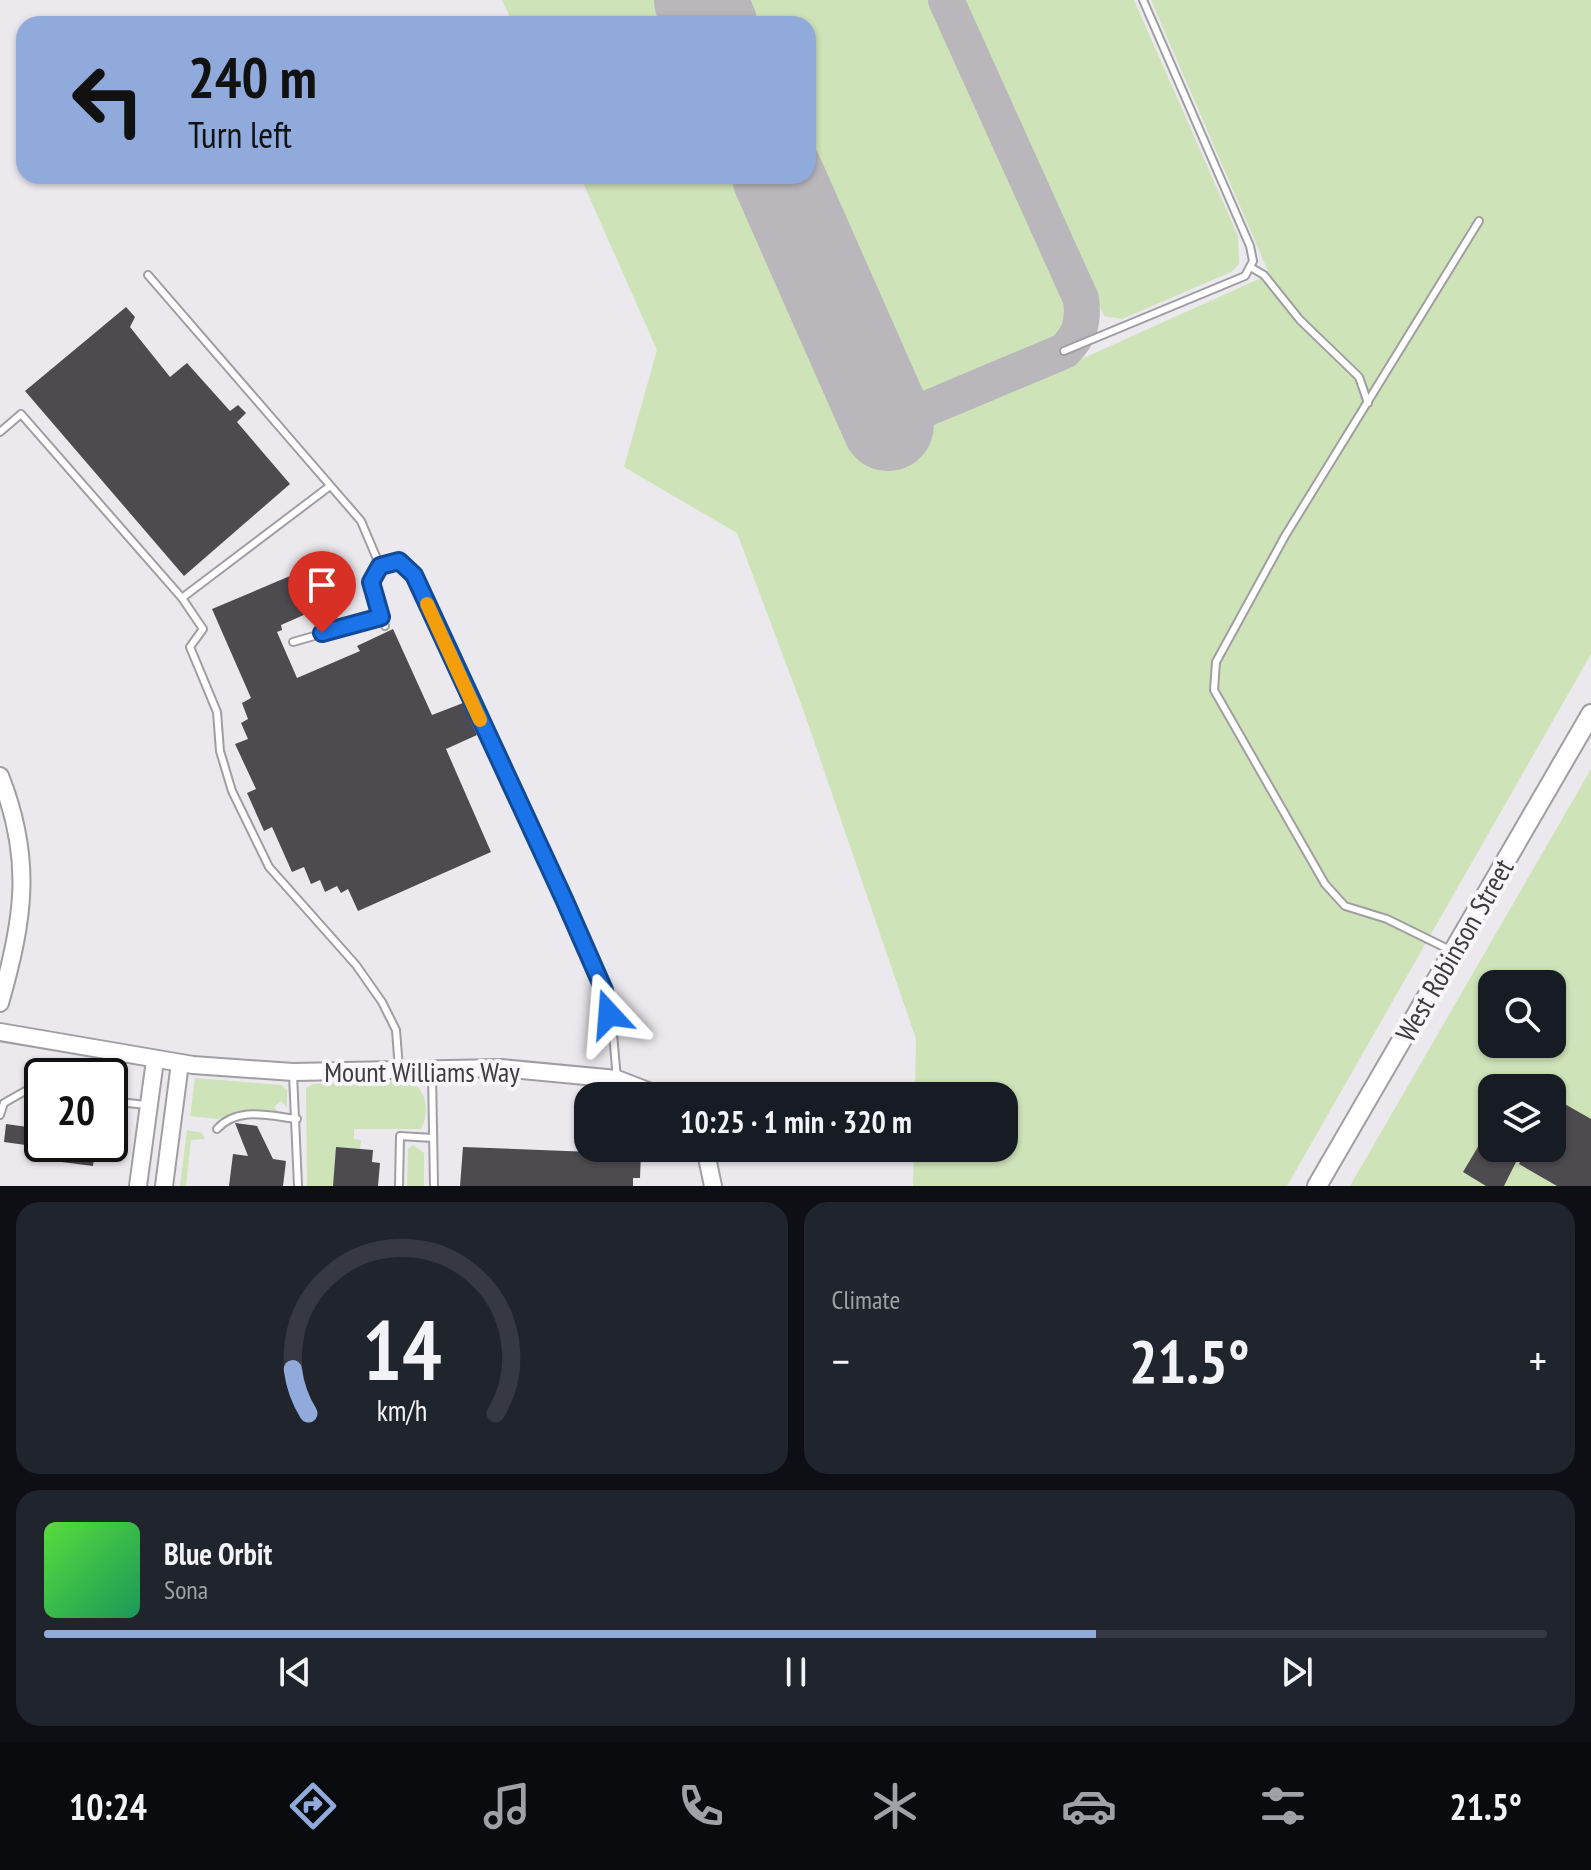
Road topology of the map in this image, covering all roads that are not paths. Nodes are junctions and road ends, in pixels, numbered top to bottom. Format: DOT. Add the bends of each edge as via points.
graph roads {
  1 [pos="1143,0"];
  2 [pos="1479,221"];
  3 [pos="1252,268"];
  4 [pos="148,275"];
  5 [pos="1064,351"];
  6 [pos="1368,403"];
  7 [pos="0,432"];
  8 [pos="330,486"];
  9 [pos="380,566"];
  10 [pos="182,598"];
  11 [pos="381,617"];
  12 [pos="385,626"];
  13 [pos="293,642"];
  14 [pos="1591,714"];
  15 [pos="0,776"];
  16 [pos="1453,952"];
  17 [pos="0,1003"];
  18 [pos="0,1032"];
  19 [pos="155,1060"];
  20 [pos="180,1063"];
  21 [pos="399,1069"];
  22 [pos="293,1072"];
  23 [pos="432,1072"];
  24 [pos="617,1079"];
  25 [pos="625,1082"];
  26 [pos="24,1092"];
  27 [pos="128,1103"];
  28 [pos="150,1106"];
  29 [pos="0,1115"];
  30 [pos="297,1119"];
  31 [pos="217,1129"];
  32 [pos="433,1138"];
  33 [pos="708,1162"];
  34 [pos="138,1186"];
  35 [pos="164,1186"];
  36 [pos="298,1186"];
  37 [pos="399,1186"];
  38 [pos="434,1186"];
  39 [pos="713,1186"];
  40 [pos="1317,1186"];
  1 -- 3 [label="lane" via="1250,246"];
  2 -- 6 [label="lane"];
  3 -- 5 [label="lane" via="1245,276"];
  3 -- 6 [label="lane" via="1359,377"];
  4 -- 8 [label="lane"];
  6 -- 16 [label="lane" via="1285,536 1216,662 1214,690 1325,884 1345,906 1387,919"];
  7 -- 10 [label="lane" via="21,414"];
  8 -- 9 [label="lane" via="361,521"];
  8 -- 10 [label="lane"];
  9 -- 11 [label="lane" via="371,582"];
  9 -- 24 [label="lane" via="399,561 414,575 564,899 604,990"];
  10 -- 21 [label="lane" via="203,629 190,647 217,712 220,751 232,791 269,867 382,1002 396,1030"];
  11 -- 12 [label="lane"];
  11 -- 13 [label="lane"];
  14 -- 16 [label="main road, West Robinson Street"];
  15 -- 17 [label="street" via="18,834 24,884 21,920"];
  16 -- 40 [label="main road, West Robinson Street"];
  18 -- 19 [label="street"];
  19 -- 20 [label="street, Mount Williams Way"];
  19 -- 28 [label="street"];
  20 -- 22 [label="street, Mount Williams Way"];
  20 -- 35 [label="street"];
  21 -- 22 [label="street, Mount Williams Way"];
  21 -- 23 [label="street, Mount Williams Way"];
  22 -- 30 [label="lane"];
  23 -- 24 [label="street, Mount Williams Way" via="501,1068"];
  23 -- 32 [label="lane"];
  24 -- 25 [label="street, Mount Williams Way"];
  26 -- 29 [label="lane" via="4,1103"];
  27 -- 28 [label="lane"];
  28 -- 34 [label="street"];
  30 -- 31 [label="lane" via="228,1116"];
  30 -- 36 [label="lane"];
  32 -- 37 [label="lane" via="400,1136"];
  32 -- 38 [label="lane"];
  33 -- 39 [label="street"];
}
